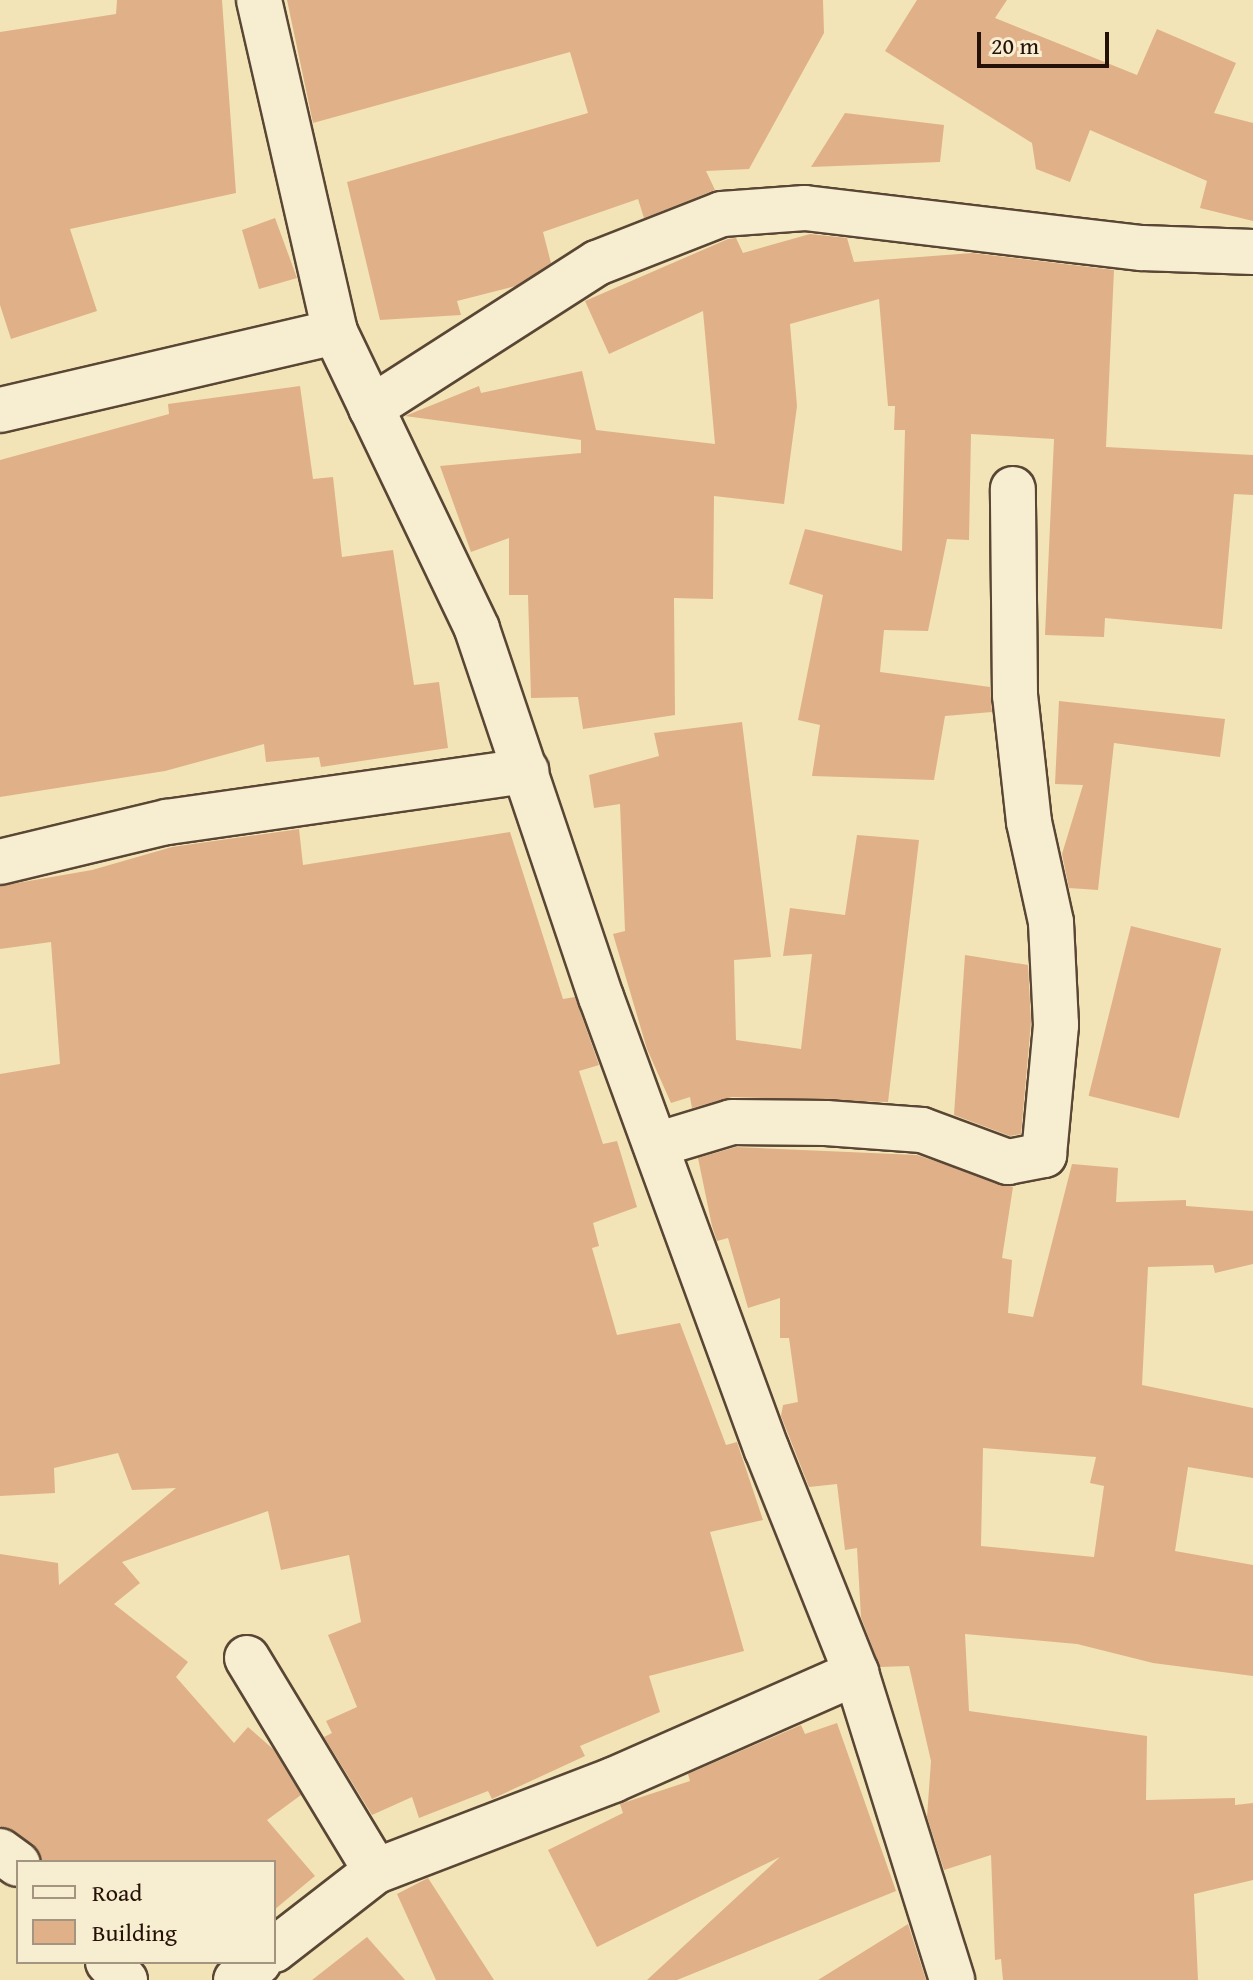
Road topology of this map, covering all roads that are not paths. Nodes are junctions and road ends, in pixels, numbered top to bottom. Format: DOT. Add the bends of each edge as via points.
graph roads {
  1 [pos="259,0"];
  2 [pos="1253,252"];
  3 [pos="335,332"];
  4 [pos="371,408"];
  5 [pos="0,410"];
  6 [pos="1013,489"];
  7 [pos="526,771"];
  8 [pos="0,862"];
  9 [pos="656,1145"];
  10 [pos="247,1658"];
  11 [pos="856,1673"];
  12 [pos="376,1871"];
  13 [pos="276,1948"];
  14 [pos="110,1964"];
  15 [pos="256,1964"];
  16 [pos="125,1980"];
  17 [pos="236,1980"];
  18 [pos="952,1980"];
  1 -- 3 [label="street"];
  2 -- 4 [label="street" via="1142,248 805,208 722,214 597,263"];
  3 -- 4 [label="street"];
  3 -- 5 [label="street"];
  4 -- 7 [label="street" via="477,629"];
  6 -- 9 [label="street" via="1015,695 1029,822 1051,922 1056,1025 1044,1155 1008,1162 922,1130 826,1123 732,1122"];
  7 -- 8 [label="street" via="167,822"];
  7 -- 9 [label="street"];
  9 -- 11 [label="street"];
  10 -- 12 [label="street"];
  11 -- 12 [label="street" via="613,1780"];
  11 -- 18 [label="street"];
  12 -- 13 [label="street"];
  14 -- 16 [label="street"];
  15 -- 17 [label="street"];
}
